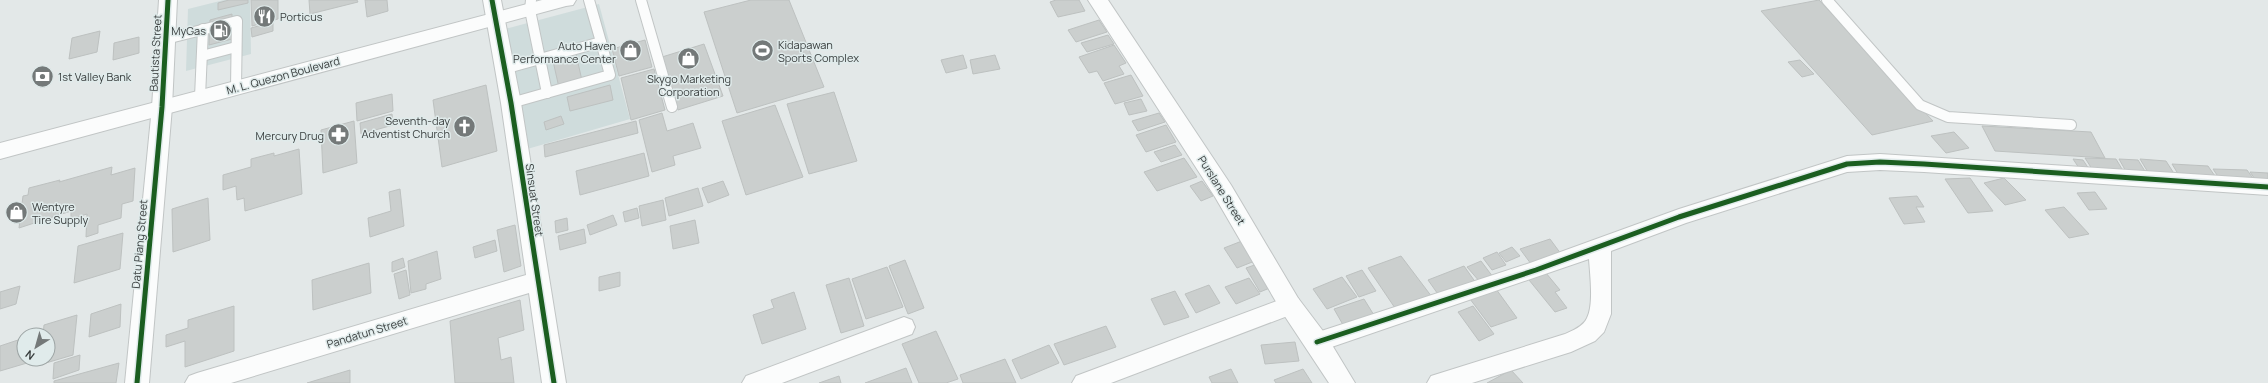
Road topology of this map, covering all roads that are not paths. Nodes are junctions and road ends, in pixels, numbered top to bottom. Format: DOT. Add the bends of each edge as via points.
graph roads {
  1 [pos="168,0"];
  2 [pos="566,0"];
  3 [pos="589,0"];
  4 [pos="641,0"];
  5 [pos="1098,0"];
  6 [pos="1827,0"];
  7 [pos="530,5"];
  8 [pos="494,9"];
  9 [pos="203,29"];
  10 [pos="166,39"];
  11 [pos="601,42"];
  12 [pos="236,47"];
  13 [pos="202,56"];
  14 [pos="542,58"];
  15 [pos="504,69"];
  16 [pos="236,88"];
  17 [pos="547,93"];
  18 [pos="200,97"];
  19 [pos="511,103"];
  20 [pos="162,107"];
  21 [pos="672,107"];
  22 [pos="2071,125"];
  23 [pos="0,151"];
  24 [pos="2268,188"];
  25 [pos="1600,246"];
  26 [pos="537,281"];
  27 [pos="1290,305"];
  28 [pos="904,328"];
  29 [pos="1317,342"];
  30 [pos="137,383"];
  31 [pos="197,383"];
  32 [pos="554,383"];
  33 [pos="754,383"];
  34 [pos="1084,383"];
  35 [pos="1343,383"];
  36 [pos="1438,383"];
  1 -- 10 [label="street, Bautista Street"];
  2 -- 7 [label="main road, M. L. Quezon Boulevard"];
  3 -- 11 [label="lane"];
  4 -- 21 [label="lane"];
  5 -- 27 [label="main road, Purslane Street" via="1223,191"];
  6 -- 22 [label="lane" via="1920,105 1930,111 1948,117"];
  7 -- 8 [label="main road, M. L. Quezon Boulevard"];
  7 -- 14 [label="lane"];
  8 -- 15 [label="street, Sinsuat Street"];
  8 -- 16 [label="main road, M. L. Quezon Boulevard"];
  9 -- 10 [label="lane"];
  9 -- 12 [label="lane" via="237,21"];
  9 -- 13 [label="lane"];
  10 -- 20 [label="street, Bautista Street"];
  11 -- 14 [label="lane"];
  11 -- 17 [label="lane" via="610,75"];
  12 -- 13 [label="lane"];
  12 -- 16 [label="lane"];
  13 -- 18 [label="lane"];
  14 -- 15 [label="lane"];
  14 -- 17 [label="lane"];
  15 -- 19 [label="street, Sinsuat Street"];
  16 -- 18 [label="main road, M. L. Quezon Boulevard"];
  17 -- 19 [label="lane"];
  18 -- 20 [label="main road, M. L. Quezon Boulevard"];
  19 -- 26 [label="street, Sinsuat Street"];
  20 -- 23 [label="main road, M. L. Quezon Boulevard"];
  20 -- 30 [label="street, Datu Piang Street"];
  24 -- 25 [label="street" via="1924,164 1847,164 1679,217"];
  25 -- 29 [label="street" via="1536,270"];
  25 -- 36 [label="street" via="1600,308 1598,322 1589,333 1571,342"];
  26 -- 31 [label="street, Pandatun Street"];
  26 -- 32 [label="street, Sinsuat Street"];
  27 -- 29 [label="main road, Purslane Street"];
  27 -- 34 [label="street"];
  28 -- 33 [label="street"];
  29 -- 35 [label="main road, Purslane Street"];
}
